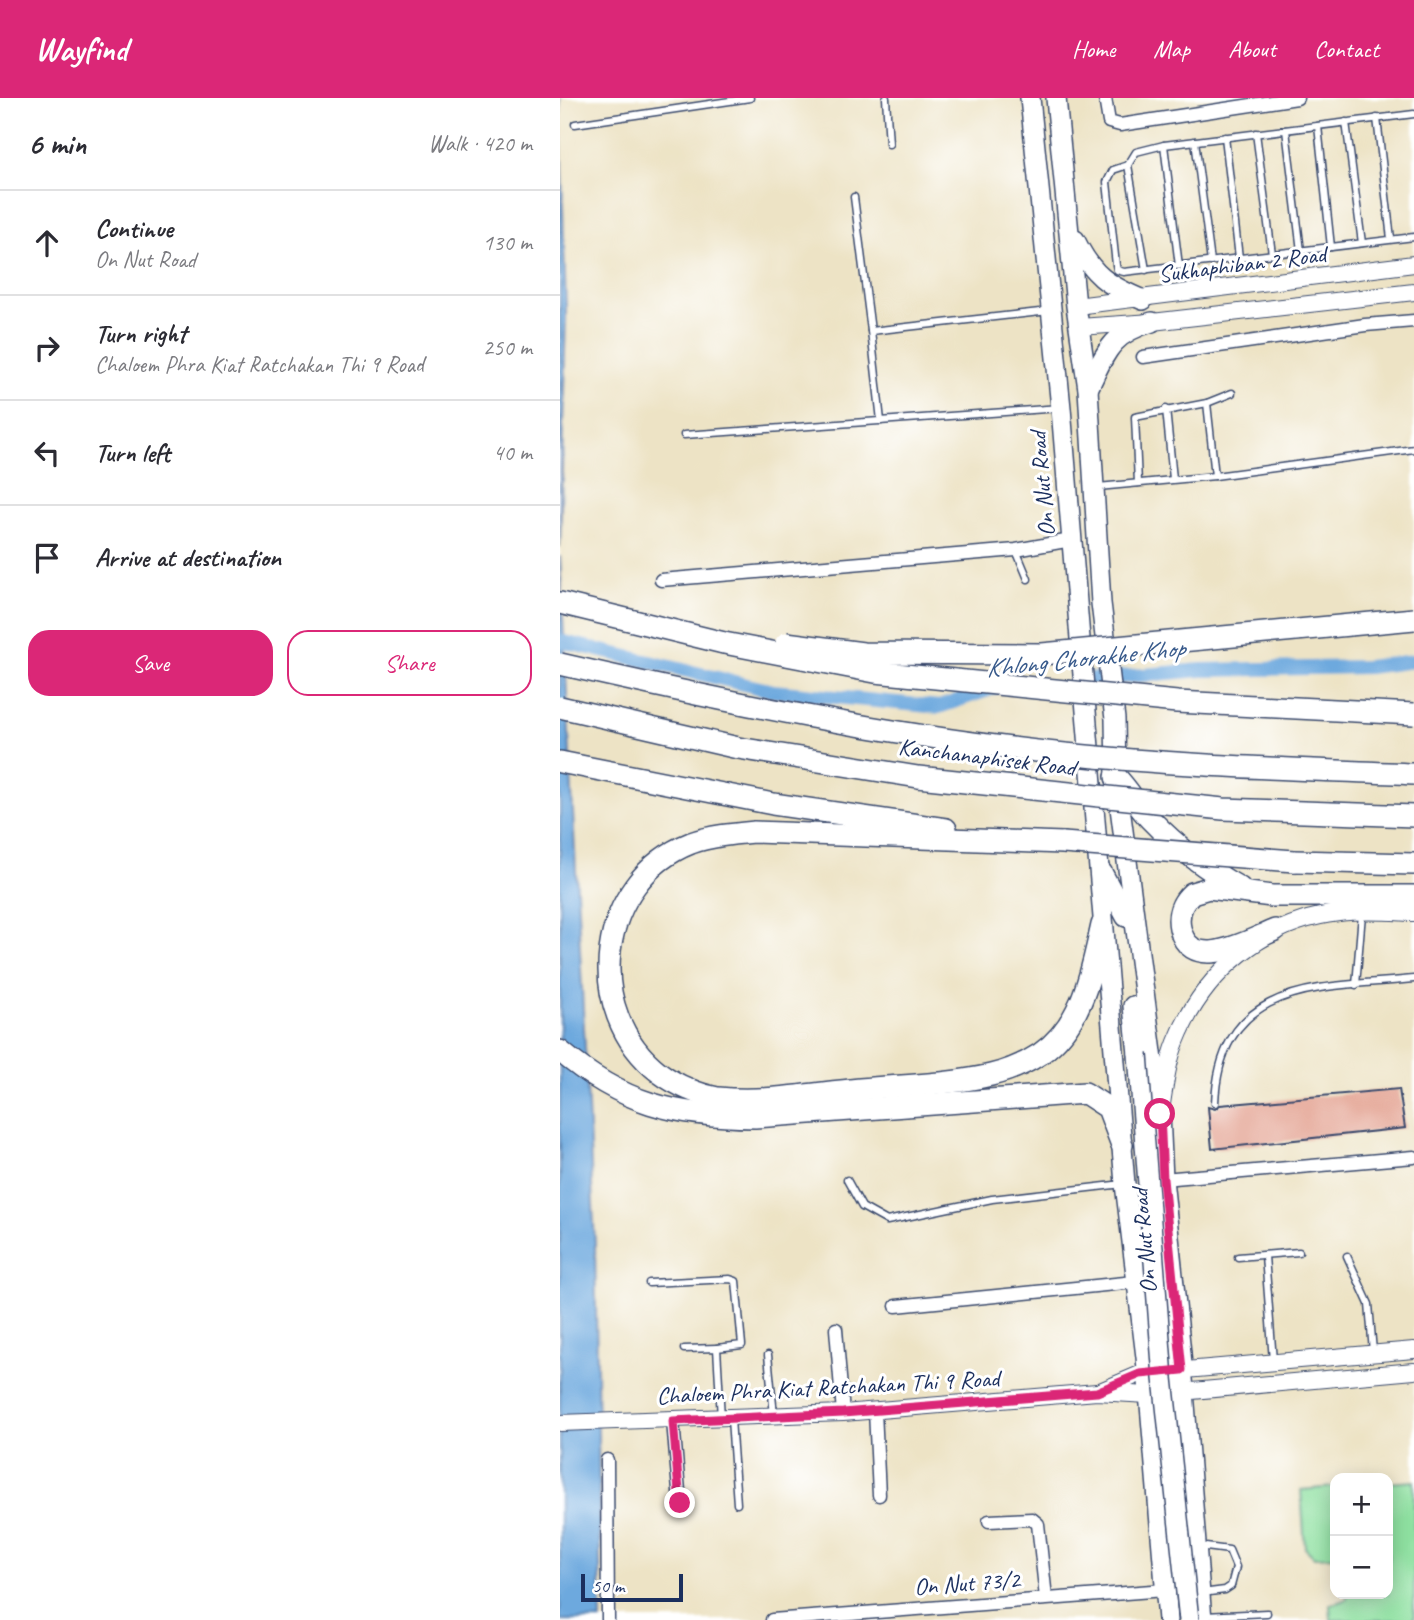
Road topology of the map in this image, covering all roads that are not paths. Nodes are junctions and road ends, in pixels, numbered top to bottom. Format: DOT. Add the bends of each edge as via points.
graph roads {
  1 [pos="750,98"];
  2 [pos="886,98"];
  3 [pos="1030,98"];
  4 [pos="1056,98"];
  5 [pos="1105,98"];
  6 [pos="1297,98"];
  7 [pos="1414,114"];
  8 [pos="1377,118"];
  9 [pos="1346,122"];
  10 [pos="575,124"];
  11 [pos="1318,126"];
  12 [pos="1286,130"];
  13 [pos="1256,134"];
  14 [pos="1225,137"];
  15 [pos="1195,141"];
  16 [pos="889,144"];
  17 [pos="1164,145"];
  18 [pos="1128,165"];
  19 [pos="854,197"];
  20 [pos="1069,226"];
  21 [pos="1414,237"];
  22 [pos="1391,239"];
  23 [pos="1362,243"];
  24 [pos="1331,247"];
  25 [pos="1301,251"];
  26 [pos="1272,254"];
  27 [pos="1239,258"];
  28 [pos="1211,262"];
  29 [pos="1414,264"];
  30 [pos="1179,266"];
  31 [pos="1146,270"];
  32 [pos="1414,292"];
  33 [pos="1143,300"];
  34 [pos="1076,306"];
  35 [pos="1051,310"];
  36 [pos="1414,321"];
  37 [pos="1152,322"];
  38 [pos="1079,327"];
  39 [pos="871,331"];
  40 [pos="1052,331"];
  41 [pos="1143,357"];
  42 [pos="1088,389"];
  43 [pos="1232,393"];
  44 [pos="1207,403"];
  45 [pos="1060,408"];
  46 [pos="1166,409"];
  47 [pos="881,421"];
  48 [pos="684,435"];
  49 [pos="1414,449"];
  50 [pos="1215,476"];
  51 [pos="1173,479"];
  52 [pos="1138,483"];
  53 [pos="1096,487"];
  54 [pos="1071,540"];
  55 [pos="1016,550"];
  56 [pos="1028,579"];
  57 [pos="661,580"];
  58 [pos="560,603"];
  59 [pos="1414,619"];
  60 [pos="724,643"];
  61 [pos="560,664"];
  62 [pos="560,707"];
  63 [pos="1414,714"];
  64 [pos="560,762"];
  65 [pos="1414,774"];
  66 [pos="1116,777"];
  67 [pos="1414,817"];
  68 [pos="1063,843"];
  69 [pos="1127,859"];
  70 [pos="1414,864"];
  71 [pos="1099,866"];
  72 [pos="1251,894"];
  73 [pos="1414,896"];
  74 [pos="1363,912"];
  75 [pos="1414,913"];
  76 [pos="1126,917"];
  77 [pos="1102,925"];
  78 [pos="1275,930"];
  79 [pos="1414,979"];
  80 [pos="1356,985"];
  81 [pos="560,1051"];
  82 [pos="1215,1103"];
  83 [pos="1160,1114"];
  84 [pos="1122,1145"];
  85 [pos="1414,1157"];
  86 [pos="1163,1179"];
  87 [pos="847,1180"];
  88 [pos="1125,1184"];
  89 [pos="1299,1252"];
  90 [pos="1265,1256"];
  91 [pos="1347,1256"];
  92 [pos="1238,1257"];
  93 [pos="1136,1282"];
  94 [pos="649,1283"];
  95 [pos="896,1306"];
  96 [pos="1175,1313"];
  97 [pos="1140,1315"];
  98 [pos="836,1329"];
  99 [pos="717,1348"];
  100 [pos="684,1349"];
  101 [pos="1414,1350"];
  102 [pos="1373,1352"];
  103 [pos="768,1355"];
  104 [pos="1273,1362"];
  105 [pos="1182,1370"];
  106 [pos="1414,1371"];
  107 [pos="1147,1373"];
  108 [pos="1097,1392"];
  109 [pos="1184,1392"];
  110 [pos="1148,1395"];
  111 [pos="876,1411"];
  112 [pos="843,1413"];
  113 [pos="774,1417"];
  114 [pos="726,1420"];
  115 [pos="673,1421"];
  116 [pos="560,1423"];
  117 [pos="1189,1451"];
  118 [pos="1154,1455"];
  119 [pos="607,1460"];
  120 [pos="879,1495"];
  121 [pos="680,1503"];
  122 [pos="737,1504"];
  123 [pos="989,1521"];
  124 [pos="1196,1546"];
  125 [pos="1165,1590"];
  126 [pos="1200,1593"];
  127 [pos="1046,1598"];
  128 [pos="1267,1613"];
  129 [pos="890,1615"];
  130 [pos="1198,1619"];
  131 [pos="608,1620"];
  132 [pos="772,1620"];
  133 [pos="1168,1620"];
  1 -- 10 [label="lane"];
  2 -- 16 [label="lane"];
  3 -- 35 [label="main road, On Nut Road"];
  4 -- 20 [label="main road, On Nut Road"];
  5 -- 6 [label="street" via="1109,121 1119,125"];
  7 -- 8 [label="lane"];
  8 -- 9 [label="lane"];
  8 -- 22 [label="lane"];
  9 -- 11 [label="lane"];
  9 -- 23 [label="lane"];
  11 -- 12 [label="lane"];
  11 -- 24 [label="lane"];
  12 -- 13 [label="lane"];
  12 -- 25 [label="lane"];
  13 -- 14 [label="lane"];
  13 -- 26 [label="lane"];
  14 -- 15 [label="lane"];
  14 -- 27 [label="lane"];
  15 -- 17 [label="lane"];
  15 -- 28 [label="lane"];
  17 -- 18 [label="lane" via="1136,152"];
  17 -- 30 [label="lane"];
  18 -- 31 [label="lane"];
  18 -- 31 [label="lane" via="1113,170 1107,182 1117,271"];
  19 -- 39 [label="lane"];
  20 -- 33 [label="main road" via="1086,263 1114,288"];
  20 -- 34 [label="main road, On Nut Road"];
  21 -- 22 [label="lane"];
  22 -- 23 [label="lane"];
  23 -- 24 [label="lane"];
  24 -- 25 [label="lane"];
  25 -- 26 [label="lane"];
  26 -- 27 [label="lane"];
  27 -- 28 [label="lane"];
  28 -- 30 [label="lane"];
  29 -- 33 [label="street, Sukhaphiban 2 Road"];
  30 -- 31 [label="lane"];
  32 -- 37 [label="street, Sukhaphiban 2 Road"];
  33 -- 34 [label="street, Sukhaphiban 2 Road"];
  34 -- 35 [label="main road"];
  34 -- 38 [label="main road, On Nut Road"];
  35 -- 39 [label="lane"];
  35 -- 40 [label="main road, On Nut Road"];
  36 -- 41 [label="street"];
  37 -- 38 [label="street, Sukhaphiban 2 Road"];
  37 -- 42 [label="main road" via="1127,329 1113,342"];
  38 -- 40 [label="main road"];
  38 -- 42 [label="main road, On Nut Road"];
  39 -- 47 [label="lane"];
  40 -- 45 [label="main road, On Nut Road"];
  42 -- 53 [label="main road, On Nut Road"];
  43 -- 44 [label="lane"];
  44 -- 46 [label="lane"];
  44 -- 50 [label="lane"];
  45 -- 47 [label="lane"];
  45 -- 54 [label="main road, On Nut Road"];
  46 -- 51 [label="lane"];
  46 -- 52 [label="lane" via="1133,420"];
  47 -- 48 [label="lane"];
  49 -- 50 [label="lane"];
  50 -- 51 [label="lane"];
  51 -- 52 [label="lane"];
  52 -- 53 [label="lane"];
  53 -- 66 [label="main road, On Nut Road, bridge"];
  54 -- 55 [label="street"];
  54 -- 71 [label="main road, On Nut Road, bridge"];
  55 -- 56 [label="lane"];
  55 -- 57 [label="street"];
  58 -- 60 [label="highway"];
  59 -- 60 [label="highway, bridge" via="1042,654 863,653 754,639"];
  60 -- 63 [label="highway, bridge" via="875,672 1177,702"];
  61 -- 65 [label="highway, Kanchanaphisek Road, bridge" via="745,706 1063,754"];
  62 -- 67 [label="highway, Kanchanaphisek Road, bridge" via="737,748 918,776 1223,809"];
  64 -- 68 [label="highway" via="773,804"];
  66 -- 69 [label="main road, On Nut Road"];
  66 -- 72 [label="highway" via="1151,820 1186,851"];
  68 -- 70 [label="highway, bridge" via="1222,857"];
  68 -- 77 [label="highway" via="754,832 691,844 668,856 635,888 624,908 608,958 613,1009 642,1056 661,1073 686,1088 716,1097 754,1099 959,1080 1013,1069 1057,1040 1088,988"];
  69 -- 76 [label="main road, On Nut Road"];
  69 -- 83 [label="main road, On Nut Road"];
  71 -- 76 [label="main road, On Nut Road"];
  71 -- 77 [label="main road, On Nut Road"];
  72 -- 73 [label="highway"];
  72 -- 78 [label="highway" via="1197,890 1181,907 1182,935 1192,947 1210,953"];
  74 -- 75 [label="street"];
  74 -- 78 [label="street" via="1315,917"];
  74 -- 80 [label="lane"];
  76 -- 130 [label="main road, On Nut Road, bridge" via="1162,1364"];
  77 -- 84 [label="main road, On Nut Road"];
  78 -- 83 [label="street" via="1237,957 1191,1012 1175,1042"];
  79 -- 80 [label="lane"];
  80 -- 82 [label="lane" via="1288,993 1251,1015 1221,1056"];
  81 -- 84 [label="highway" via="609,1087 669,1111 704,1116 755,1117 1085,1093 1108,1108"];
  83 -- 86 [label="main road, On Nut Road"];
  84 -- 88 [label="main road, On Nut Road"];
  85 -- 86 [label="street"];
  86 -- 96 [label="main road, On Nut Road"];
  87 -- 88 [label="lane" via="862,1208 887,1221 992,1199"];
  88 -- 93 [label="main road, On Nut Road"];
  89 -- 90 [label="lane"];
  90 -- 92 [label="lane"];
  90 -- 104 [label="lane"];
  91 -- 102 [label="lane" via="1369,1304"];
  93 -- 95 [label="street"];
  93 -- 97 [label="main road, On Nut Road"];
  94 -- 99 [label="lane" via="736,1281 742,1345"];
  96 -- 97 [label="main road" via="1173,1323 1163,1332 1151,1329"];
  96 -- 105 [label="main road, On Nut Road"];
  97 -- 107 [label="main road, On Nut Road"];
  98 -- 112 [label="street"];
  99 -- 100 [label="lane"];
  99 -- 114 [label="lane"];
  101 -- 102 [label="street, Chaloem Phra Kiat Ratchakan Thi 9 Road"];
  102 -- 104 [label="street, Chaloem Phra Kiat Ratchakan Thi 9 Road"];
  103 -- 113 [label="lane"];
  104 -- 105 [label="street, Chaloem Phra Kiat Ratchakan Thi 9 Road"];
  105 -- 107 [label="street, Chaloem Phra Kiat Ratchakan Thi 9 Road"];
  105 -- 109 [label="main road, On Nut Road"];
  106 -- 109 [label="street, Chaloem Phra Kiat Ratchakan Thi 9 Road"];
  107 -- 108 [label="street, Chaloem Phra Kiat Ratchakan Thi 9 Road"];
  107 -- 110 [label="main road, On Nut Road"];
  108 -- 110 [label="street, Chaloem Phra Kiat Ratchakan Thi 9 Road"];
  108 -- 111 [label="street, Chaloem Phra Kiat Ratchakan Thi 9 Road"];
  109 -- 110 [label="street, Chaloem Phra Kiat Ratchakan Thi 9 Road"];
  109 -- 117 [label="main road, On Nut Road"];
  110 -- 118 [label="main road, On Nut Road"];
  111 -- 112 [label="street, Chaloem Phra Kiat Ratchakan Thi 9 Road"];
  111 -- 120 [label="street"];
  112 -- 113 [label="street, Chaloem Phra Kiat Ratchakan Thi 9 Road"];
  113 -- 114 [label="street, Chaloem Phra Kiat Ratchakan Thi 9 Road"];
  114 -- 115 [label="street, Chaloem Phra Kiat Ratchakan Thi 9 Road"];
  114 -- 122 [label="lane"];
  115 -- 116 [label="street, Chaloem Phra Kiat Ratchakan Thi 9 Road"];
  115 -- 121 [label="street"];
  117 -- 118 [label="main road" via="1182,1438 1170,1435 1159,1443"];
  117 -- 124 [label="main road, On Nut Road"];
  118 -- 125 [label="main road, On Nut Road"];
  119 -- 131 [label="street"];
  123 -- 127 [label="street" via="1032,1519 1038,1524"];
  124 -- 126 [label="main road, On Nut Road"];
  124 -- 126 [label="lane" via="1229,1550 1236,1567 1231,1586"];
  125 -- 127 [label="street, On Nut 73/2"];
  125 -- 133 [label="main road, On Nut Road"];
  126 -- 130 [label="main road, On Nut Road"];
  127 -- 129 [label="street, On Nut 73/2"];
  128 -- 130 [label="lane"];
  129 -- 132 [label="street, On Nut 73/2"];
}
